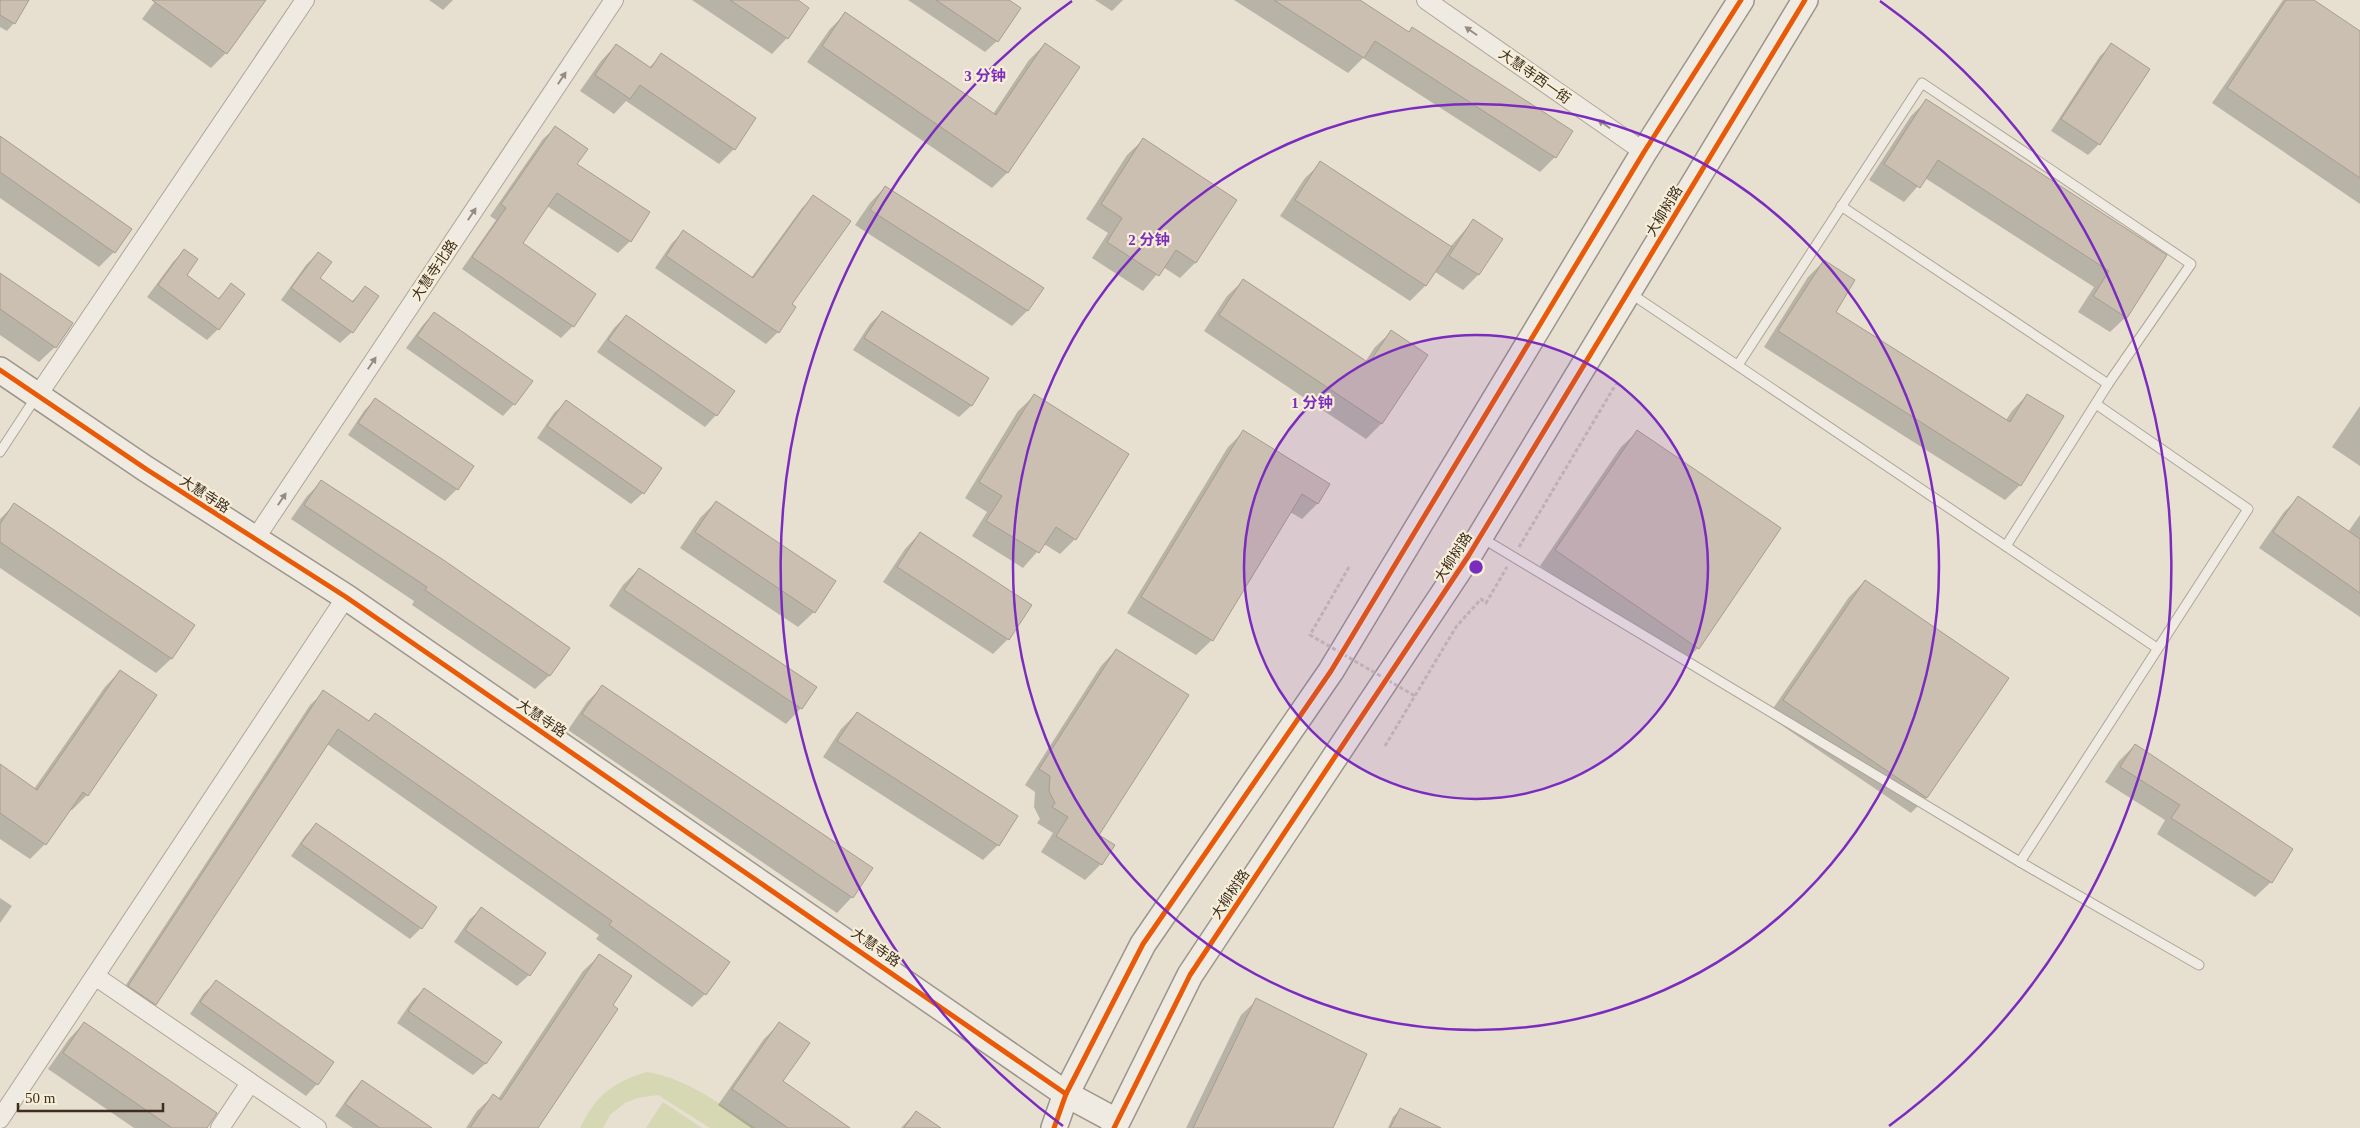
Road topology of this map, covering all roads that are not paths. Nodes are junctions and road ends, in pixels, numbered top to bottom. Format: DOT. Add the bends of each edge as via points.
graph roads {
  1 [pos="305,0"];
  2 [pos="614,0"];
  3 [pos="1426,0"];
  4 [pos="1741,0"];
  5 [pos="1805,0"];
  6 [pos="1644,152"];
  7 [pos="1841,206"];
  8 [pos="1628,291"];
  9 [pos="1738,365"];
  10 [pos="0,370"];
  11 [pos="2108,384"];
  12 [pos="38,395"];
  13 [pos="2096,404"];
  14 [pos="0,452"];
  15 [pos="1480,537"];
  16 [pos="254,539"];
  17 [pos="2006,546"];
  18 [pos="346,597"];
  19 [pos="2157,648"];
  20 [pos="2020,862"];
  21 [pos="2199,965"];
  22 [pos="95,976"];
  23 [pos="250,1083"];
  24 [pos="1066,1094"];
  25 [pos="0,1119"];
  26 [pos="1115,1125"];
  27 [pos="220,1128"];
  28 [pos="317,1128"];
  29 [pos="1054,1128"];
  1 -- 12 [label="street"];
  16 -- 2 [label="street, 大慧寺北路, one-way"];
  6 -- 3 [label="street, 大慧寺西一街, one-way"];
  4 -- 6 [label="main road"];
  5 -- 8 [label="main road, 大柳树路"];
  6 -- 24 [label="main road" via="1331,671 1143,944"];
  7 -- 9 [label="lane"];
  7 -- 11 [label="lane"];
  7 -- 11 [label="lane" via="1922,83 2191,264"];
  8 -- 9 [label="lane"];
  8 -- 15 [label="main road, 大柳树路"];
  9 -- 17 [label="lane"];
  10 -- 12 [label="main road, 大慧寺路"];
  11 -- 13 [label="lane"];
  12 -- 14 [label="lane"];
  12 -- 16 [label="main road, 大慧寺路"];
  13 -- 17 [label="lane"];
  13 -- 19 [label="lane" via="2248,509"];
  15 -- 20 [label="lane"];
  15 -- 26 [label="main road, 大柳树路" via="1190,975"];
  16 -- 18 [label="main road, 大慧寺路"];
  17 -- 19 [label="lane"];
  18 -- 22 [label="street"];
  18 -- 24 [label="main road, 大慧寺路"];
  19 -- 20 [label="lane"];
  20 -- 21 [label="lane"];
  22 -- 23 [label="street"];
  22 -- 25 [label="street"];
  23 -- 27 [label="street"];
  23 -- 28 [label="street"];
  24 -- 26 [label="main road, 大慧寺路"];
  24 -- 29 [label="main road"];
}
